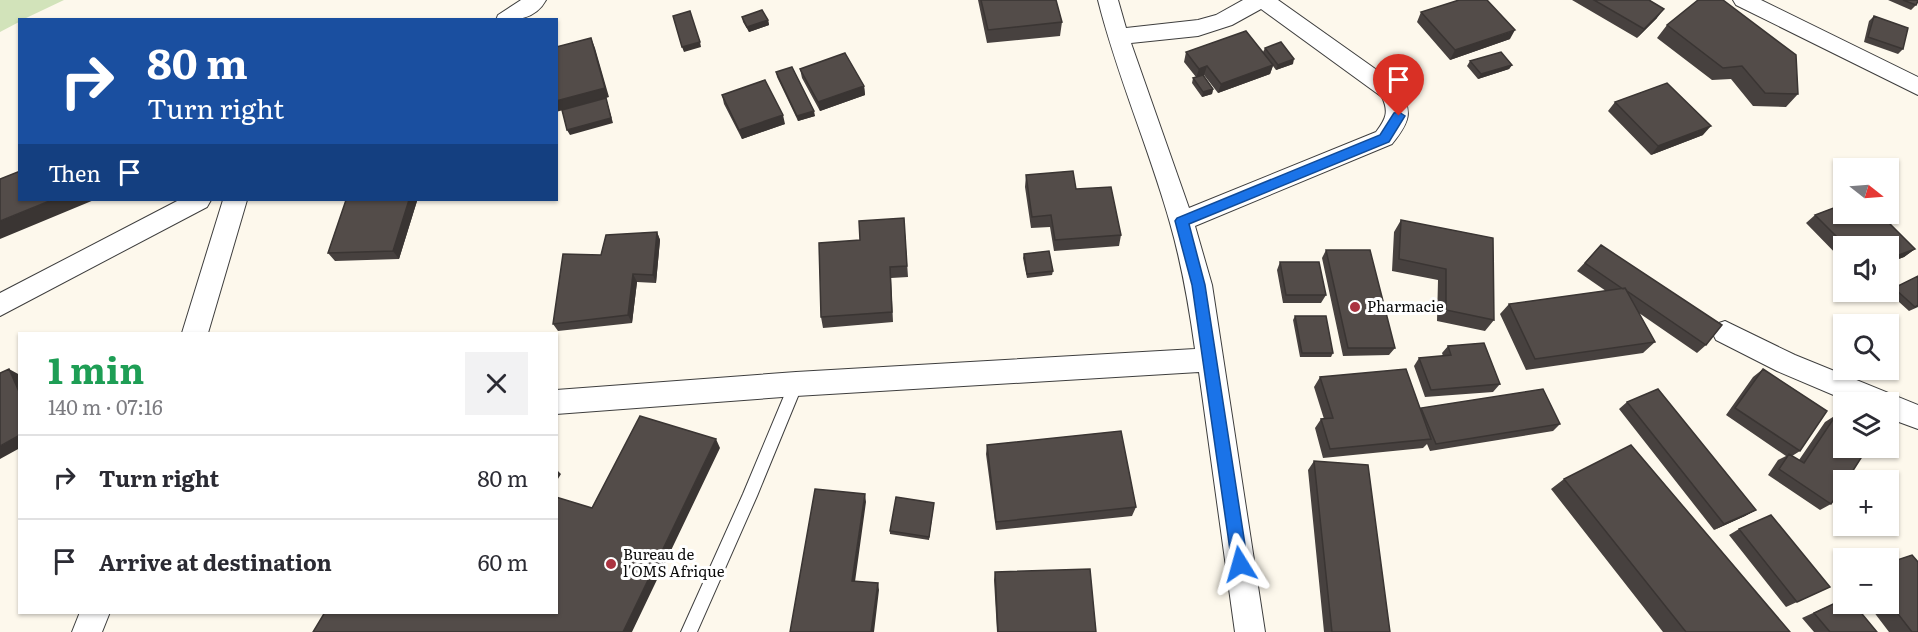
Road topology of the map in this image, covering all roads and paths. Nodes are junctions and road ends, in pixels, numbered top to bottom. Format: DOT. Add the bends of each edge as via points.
graph roads {
  1 [pos="536,0"];
  2 [pos="1108,0"];
  3 [pos="1261,0"];
  4 [pos="1743,0"];
  5 [pos="509,18"];
  6 [pos="1118,37"];
  7 [pos="1918,87"];
  8 [pos="197,201"];
  9 [pos="235,201"];
  10 [pos="1182,221"];
  11 [pos="0,304"];
  12 [pos="195,332"];
  13 [pos="1725,332"];
  14 [pos="1211,360"];
  15 [pos="796,384"];
  16 [pos="1856,392"];
  17 [pos="558,402"];
  18 [pos="1899,409"];
  19 [pos="1918,417"];
  20 [pos="94,614"];
  21 [pos="87,632"];
  22 [pos="689,632"];
  23 [pos="1250,632"];
  1 -- 5 [label="street"];
  2 -- 6 [label="street"];
  3 -- 6 [label="street" via="1224,20 1198,28"];
  3 -- 10 [label="street" via="1390,91 1399,116 1384,138"];
  4 -- 7 [label="street"];
  6 -- 10 [label="street"];
  8 -- 11 [label="street"];
  9 -- 12 [label="street"];
  10 -- 14 [label="street" via="1199,285"];
  13 -- 16 [label="street"];
  14 -- 15 [label="street"];
  14 -- 23 [label="street"];
  15 -- 17 [label="street"];
  15 -- 22 [label="lane"];
  18 -- 19 [label="street"];
  20 -- 21 [label="street"];
}
